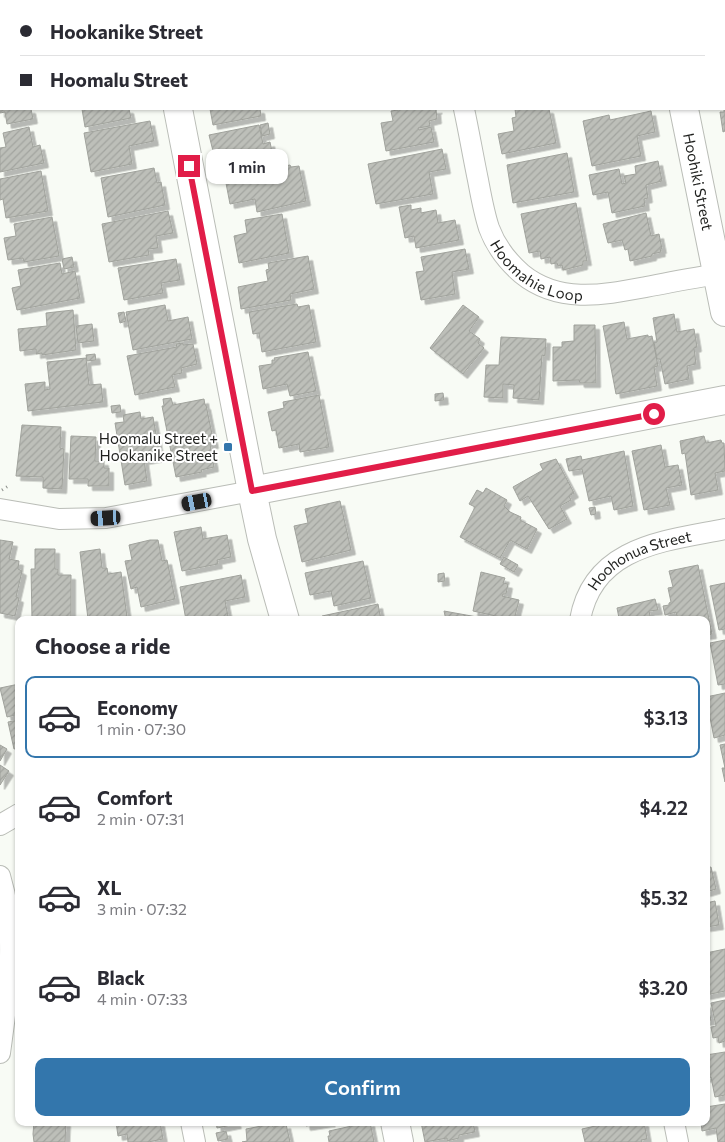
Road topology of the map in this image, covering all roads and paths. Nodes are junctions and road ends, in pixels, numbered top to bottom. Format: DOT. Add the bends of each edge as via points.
graph roads {
  1 [pos="178,110"];
  2 [pos="464,110"];
  3 [pos="684,110"];
  4 [pos="717,274"];
  5 [pos="725,312"];
  6 [pos="725,400"];
  7 [pos="10,485"];
  8 [pos="252,491"];
  9 [pos="1,499"];
  10 [pos="725,529"];
  11 [pos="284,616"];
  12 [pos="581,616"];
  13 [pos="15,816"];
  14 [pos="0,825"];
  15 [pos="0,876"];
  16 [pos="14,978"];
  17 [pos="0,1052"];
  18 [pos="192,1126"];
  19 [pos="396,1126"];
  20 [pos="675,1126"];
  21 [pos="195,1142"];
  22 [pos="399,1142"];
  23 [pos="678,1142"];
  1 -- 8 [label="street"];
  2 -- 4 [label="street, Hoomahie Loop" via="489,227 505,258 528,278 560,293 588,295"];
  3 -- 4 [label="street, Hoohiki Street"];
  4 -- 5 [label="street, Hoohiki Street"];
  6 -- 8 [label="street"];
  7 -- 9 [label="path"];
  8 -- 9 [label="street" via="106,518 59,519"];
  8 -- 11 [label="street"];
  10 -- 12 [label="street, Hoohonua Street" via="658,542 627,554 615,562 591,589"];
  13 -- 14 [label="street"];
  15 -- 16 [label="street" via="9,915"];
  16 -- 17 [label="street"];
  18 -- 21 [label="street"];
  19 -- 22 [label="street"];
  20 -- 23 [label="street"];
}
